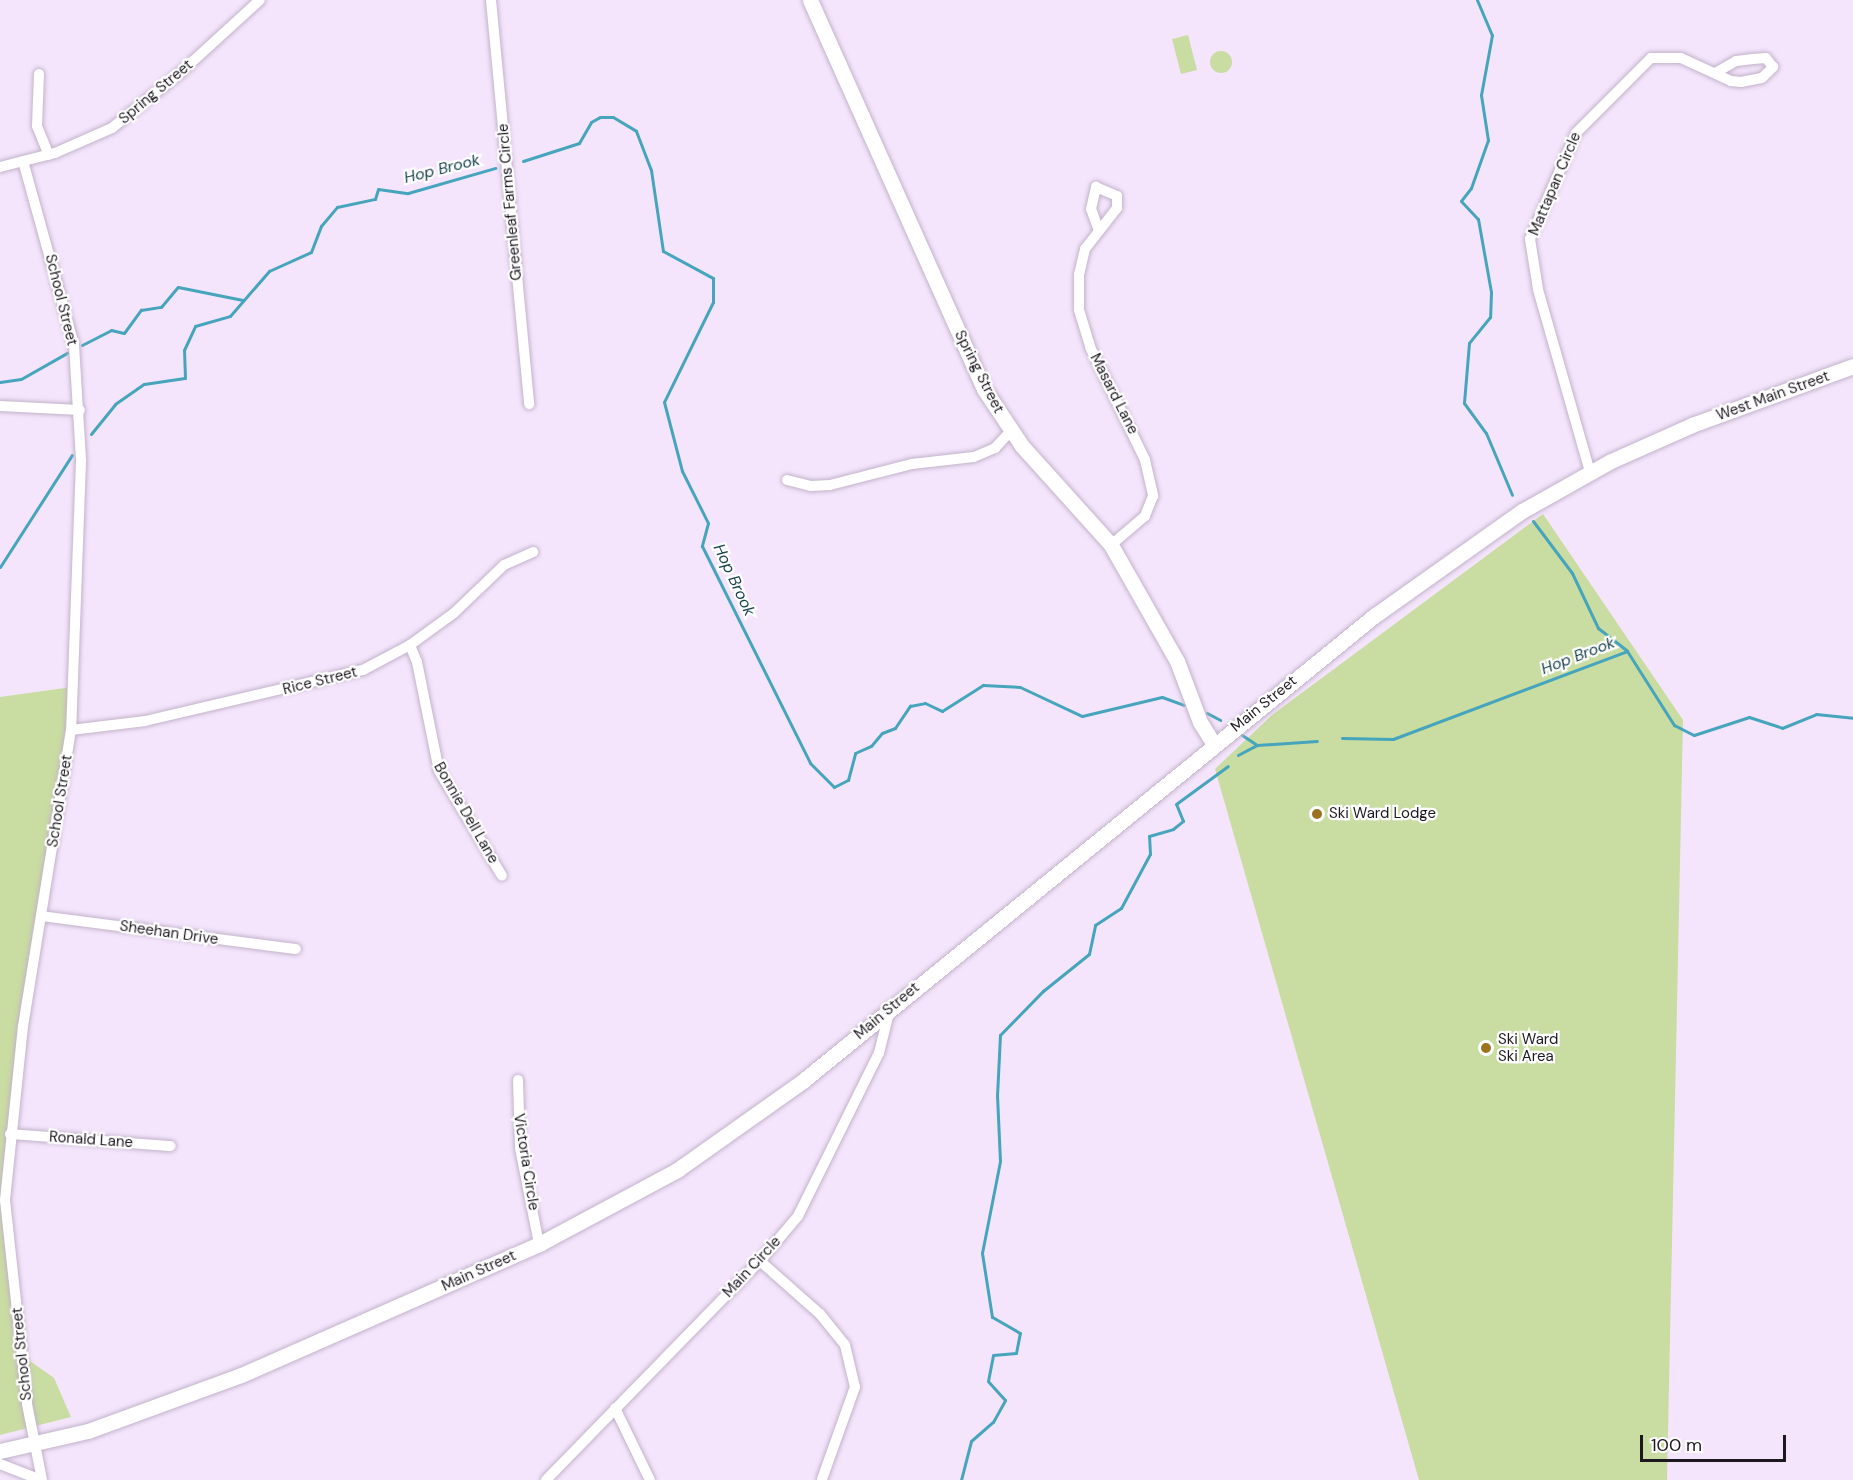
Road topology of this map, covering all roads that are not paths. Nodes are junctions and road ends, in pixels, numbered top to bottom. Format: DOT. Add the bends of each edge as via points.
graph roads {
  1 [pos="260,0"];
  2 [pos="491,0"];
  3 [pos="810,0"];
  4 [pos="1715,73"];
  5 [pos="39,74"];
  6 [pos="49,155"];
  7 [pos="23,161"];
  8 [pos="0,167"];
  9 [pos="1098,228"];
  10 [pos="1853,366"];
  11 [pos="529,404"];
  12 [pos="0,406"];
  13 [pos="80,410"];
  14 [pos="1692,425"];
  15 [pos="1011,431"];
  16 [pos="1590,472"];
  17 [pos="787,480"];
  18 [pos="1111,545"];
  19 [pos="533,552"];
  20 [pos="410,645"];
  21 [pos="71,730"];
  22 [pos="1214,744"];
  23 [pos="502,876"];
  24 [pos="41,916"];
  25 [pos="296,949"];
  26 [pos="890,1009"];
  27 [pos="518,1080"];
  28 [pos="10,1134"];
  29 [pos="171,1146"];
  30 [pos="539,1244"];
  31 [pos="760,1261"];
  32 [pos="615,1408"];
  33 [pos="34,1443"];
  34 [pos="0,1451"];
  35 [pos="0,1464"];
  36 [pos="822,1479"];
  37 [pos="41,1480"];
  38 [pos="546,1480"];
  39 [pos="650,1480"];
  1 -- 6 [label="street, Spring Street" via="134,113 91,139"];
  2 -- 11 [label="street, Greenleaf Farms Circle"];
  3 -- 15 [label="main road, Spring Street" via="984,389"];
  4 -- 16 [label="street, Mattapan Circle" via="1681,58 1651,58 1576,133 1530,239 1538,289"];
  5 -- 6 [label="street" via="37,126"];
  6 -- 7 [label="street, Spring Street"];
  7 -- 8 [label="street, Spring Street"];
  7 -- 13 [label="street, School Street" via="69,323"];
  9 -- 18 [label="street, Masard Lane" via="1085,249 1079,273 1079,310 1090,347 1145,460 1154,496 1145,516"];
  10 -- 14 [label="main road, West Main Street"];
  12 -- 13 [label="street"];
  13 -- 21 [label="street, School Street" via="78,591"];
  14 -- 16 [label="main road, Main Street"];
  15 -- 17 [label="street" via="995,448 975,457 912,464 830,485 811,486"];
  15 -- 18 [label="main road, Spring Street"];
  16 -- 22 [label="main road, Main Street" via="1522,511 1434,571"];
  18 -- 22 [label="main road, Spring Street" via="1177,661 1200,722"];
  19 -- 20 [label="street, Rice Street" via="504,566 454,613"];
  20 -- 21 [label="street, Rice Street" via="348,675 145,721"];
  20 -- 23 [label="street, Bonnie Dell Lane" via="417,662 439,771"];
  21 -- 24 [label="street, School Street"];
  22 -- 26 [label="main road, Main Street"];
  24 -- 25 [label="street, Sheehan Drive"];
  24 -- 28 [label="street, School Street"];
  26 -- 30 [label="main road, Main Street" via="754,1118 677,1170"];
  26 -- 31 [label="street, Main Circle" via="879,1053 807,1203"];
  27 -- 30 [label="street, Victoria Circle" via="520,1148"];
  28 -- 29 [label="street, Ronald Lane"];
  28 -- 33 [label="street, School Street" via="6,1219"];
  30 -- 33 [label="main road, Main Street" via="241,1375 137,1415"];
  31 -- 32 [label="street, Main Circle"];
  31 -- 36 [label="street" via="820,1314 846,1345 855,1387"];
  32 -- 38 [label="street, Main Circle"];
  32 -- 39 [label="street"];
  33 -- 34 [label="main road, Main Street"];
  33 -- 37 [label="street"];
  35 -- 37 [label="street"];
}
